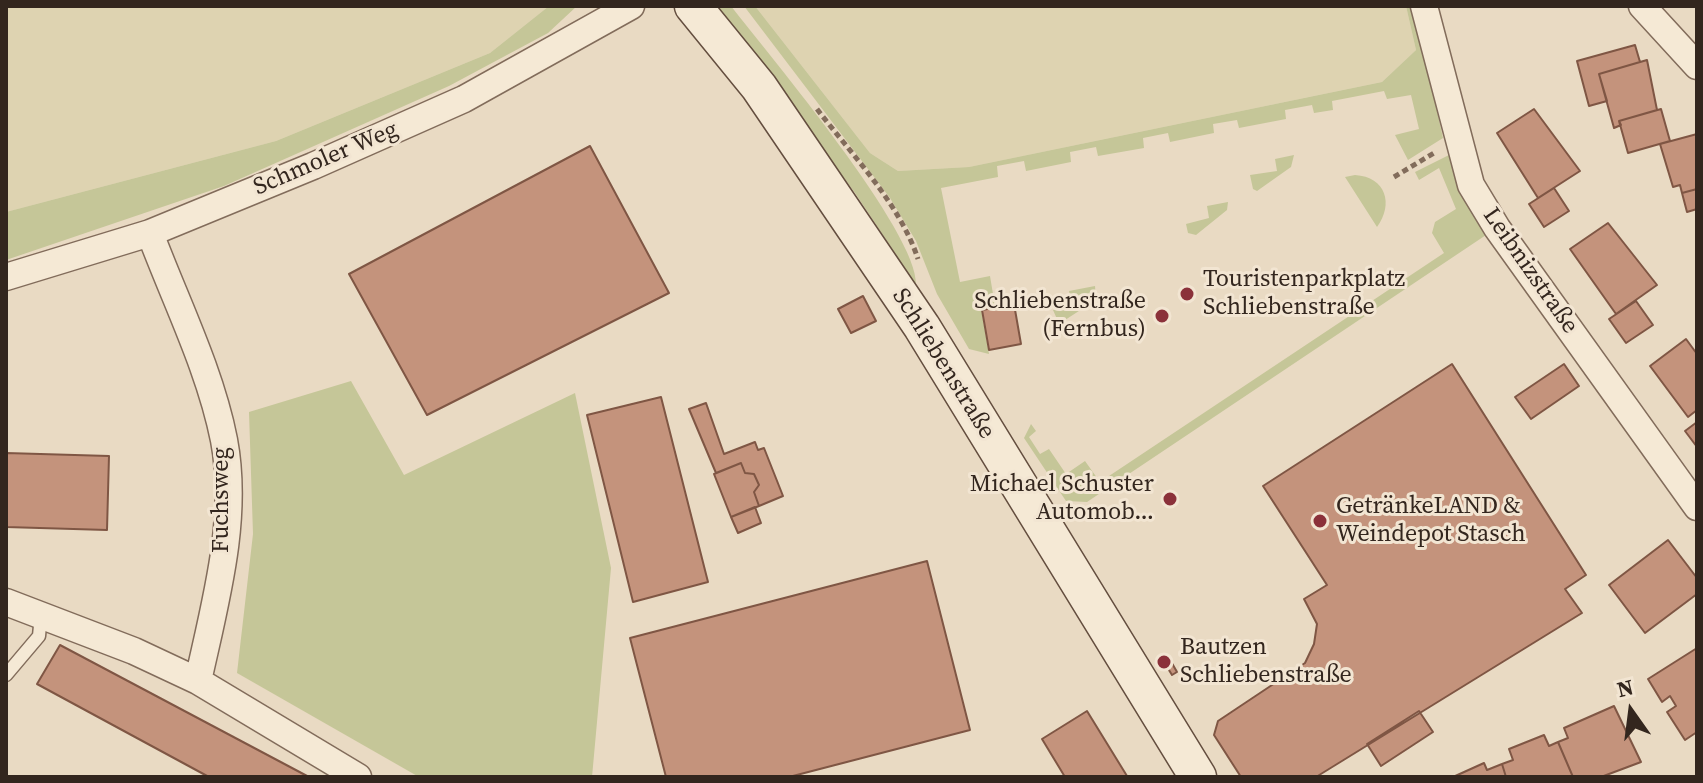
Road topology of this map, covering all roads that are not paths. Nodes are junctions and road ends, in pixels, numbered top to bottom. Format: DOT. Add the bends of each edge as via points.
graph roads {
  1 [pos="631,6"];
  2 [pos="693,6"];
  3 [pos="1424,6"];
  4 [pos="1642,6"];
  5 [pos="1697,66"];
  6 [pos="150,233"];
  7 [pos="6,277"];
  8 [pos="1697,507"];
  9 [pos="6,602"];
  10 [pos="41,614"];
  11 [pos="6,675"];
  12 [pos="198,681"];
  13 [pos="358,777"];
  14 [pos="1198,777"];
  1 -- 6 [label="street, Schmoler Weg" via="464,99"];
  2 -- 14 [label="main road, Schliebenstraße" via="768,99 922,327"];
  3 -- 8 [label="street, Leibnizstraße" via="1471,185"];
  4 -- 5 [label="street"];
  6 -- 7 [label="street, Schmoler Weg"];
  6 -- 12 [label="street, Fuchsweg" via="216,407 224,442 223,558"];
  9 -- 10 [label="street"];
  10 -- 11 [label="lane" via="39,636"];
  10 -- 12 [label="street"];
  12 -- 13 [label="street"];
}
